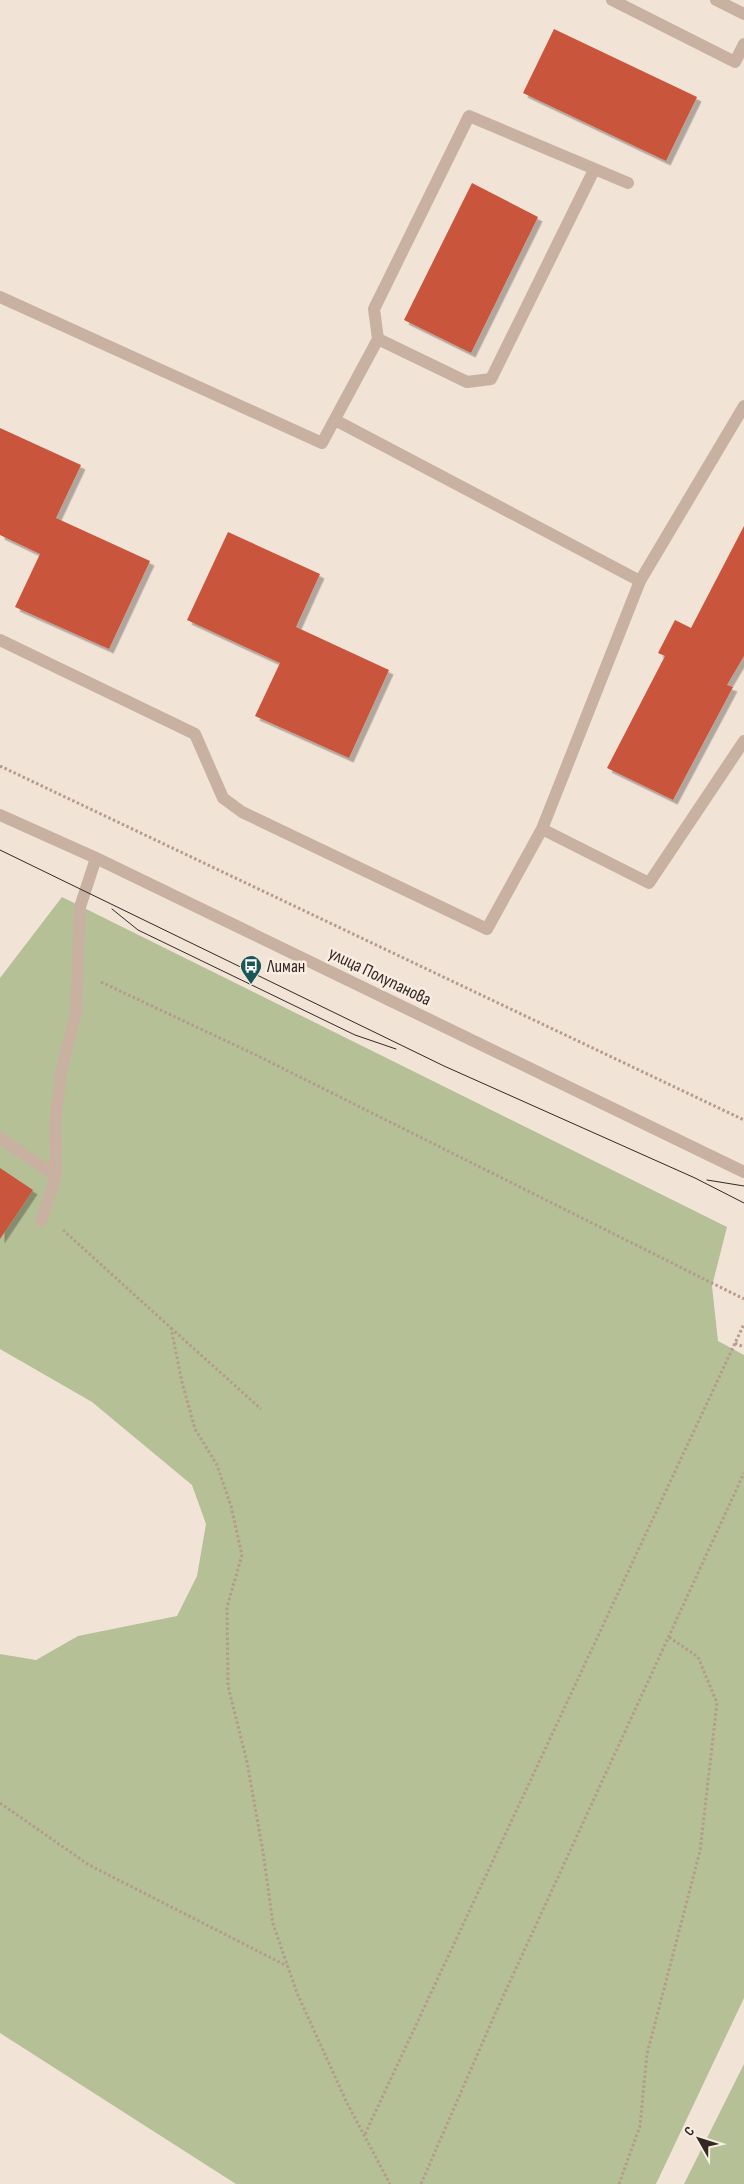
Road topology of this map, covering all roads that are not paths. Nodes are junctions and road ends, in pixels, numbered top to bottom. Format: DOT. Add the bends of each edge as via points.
graph roads {
  1 [pos="612,0"];
  2 [pos="716,0"];
  3 [pos="744,14"];
  4 [pos="744,44"];
  5 [pos="739,65"];
  6 [pos="594,170"];
  7 [pos="628,183"];
  8 [pos="0,297"];
  9 [pos="378,339"];
  10 [pos="744,406"];
  11 [pos="335,420"];
  12 [pos="640,581"];
  13 [pos="0,640"];
  14 [pos="744,741"];
  15 [pos="0,815"];
  16 [pos="542,828"];
  17 [pos="96,858"];
  18 [pos="0,1138"];
  19 [pos="744,1172"];
  20 [pos="56,1176"];
  21 [pos="41,1221"];
  1 -- 5 [label="street"];
  2 -- 3 [label="street"];
  4 -- 5 [label="street"];
  6 -- 7 [label="street"];
  6 -- 9 [label="street" via="492,379 467,382"];
  6 -- 9 [label="street" via="469,116 374,309"];
  8 -- 11 [label="street" via="322,443"];
  9 -- 11 [label="street"];
  10 -- 12 [label="street"];
  11 -- 12 [label="street"];
  12 -- 16 [label="street"];
  13 -- 16 [label="street" via="195,734 223,798 242,812 487,929"];
  14 -- 16 [label="street" via="650,883"];
  15 -- 17 [label="street, улица Полупанова"];
  17 -- 19 [label="street, улица Полупанова"];
  17 -- 20 [label="street" via="80,907 76,1012 61,1073 56,1124"];
  18 -- 20 [label="street"];
  20 -- 21 [label="street"];
}
